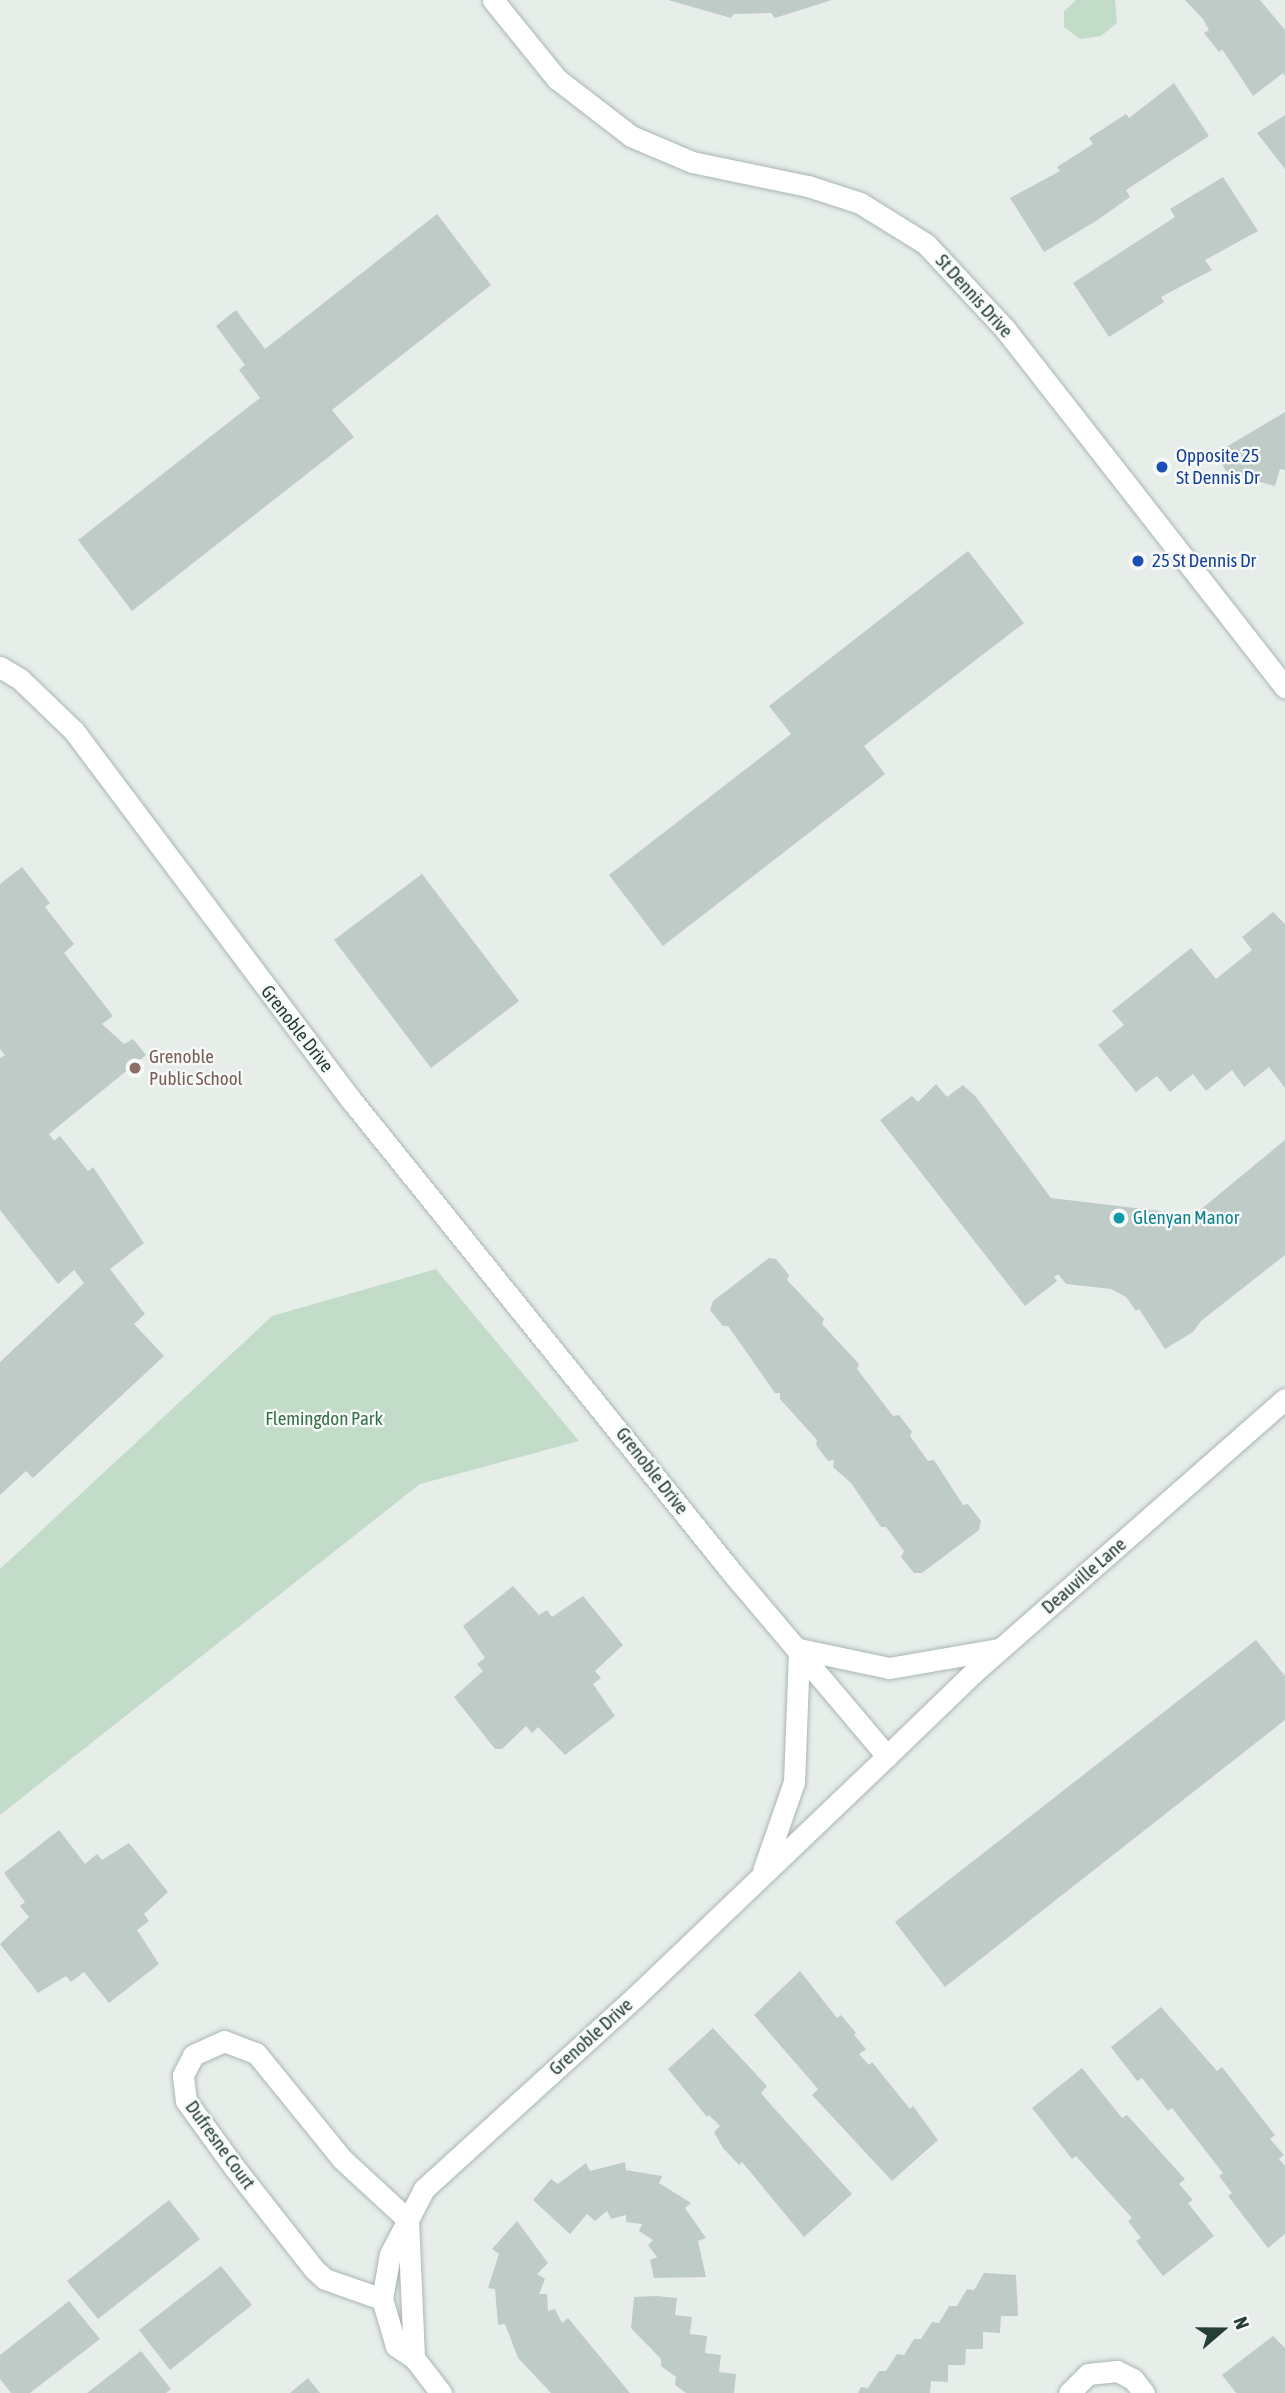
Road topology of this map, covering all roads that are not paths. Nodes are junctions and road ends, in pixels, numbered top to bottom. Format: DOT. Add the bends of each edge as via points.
graph roads {
  1 [pos="493,0"];
  2 [pos="0,667"];
  3 [pos="1285,688"];
  4 [pos="1285,1399"];
  5 [pos="799,1649"];
  6 [pos="1001,1649"];
  7 [pos="887,1756"];
  8 [pos="763,1871"];
  9 [pos="408,2220"];
  10 [pos="383,2299"];
  11 [pos="414,2358"];
  12 [pos="441,2393"];
  13 [pos="1069,2393"];
  14 [pos="1144,2393"];
  1 -- 3 [label="street, St Dennis Drive" via="557,79 631,136 692,162 799,184 860,203 926,244 1000,322"];
  2 -- 5 [label="street, Grenoble Drive" via="20,679 74,731 352,1101 734,1575"];
  4 -- 6 [label="street, Deauville Lane"];
  5 -- 6 [label="street" via="889,1668"];
  5 -- 7 [label="street, Grenoble Drive"];
  5 -- 8 [label="street" via="794,1782"];
  6 -- 7 [label="street, Deauville Lane"];
  7 -- 8 [label="street, Grenoble Drive"];
  8 -- 9 [label="street, Grenoble Drive" via="636,1996 451,2163 425,2189"];
  9 -- 10 [label="street, Grenoble Drive" via="390,2254"];
  9 -- 10 [label="street, Dufresne Court" via="342,2159 256,2053 224,2041 193,2055 183,2076 186,2101 234,2167 325,2279"];
  9 -- 11 [label="street"];
  10 -- 11 [label="street, Grenoble Drive" via="396,2346"];
  11 -- 12 [label="street, Grenoble Drive"];
  13 -- 14 [label="street" via="1088,2374 1117,2371 1133,2379"];
}
